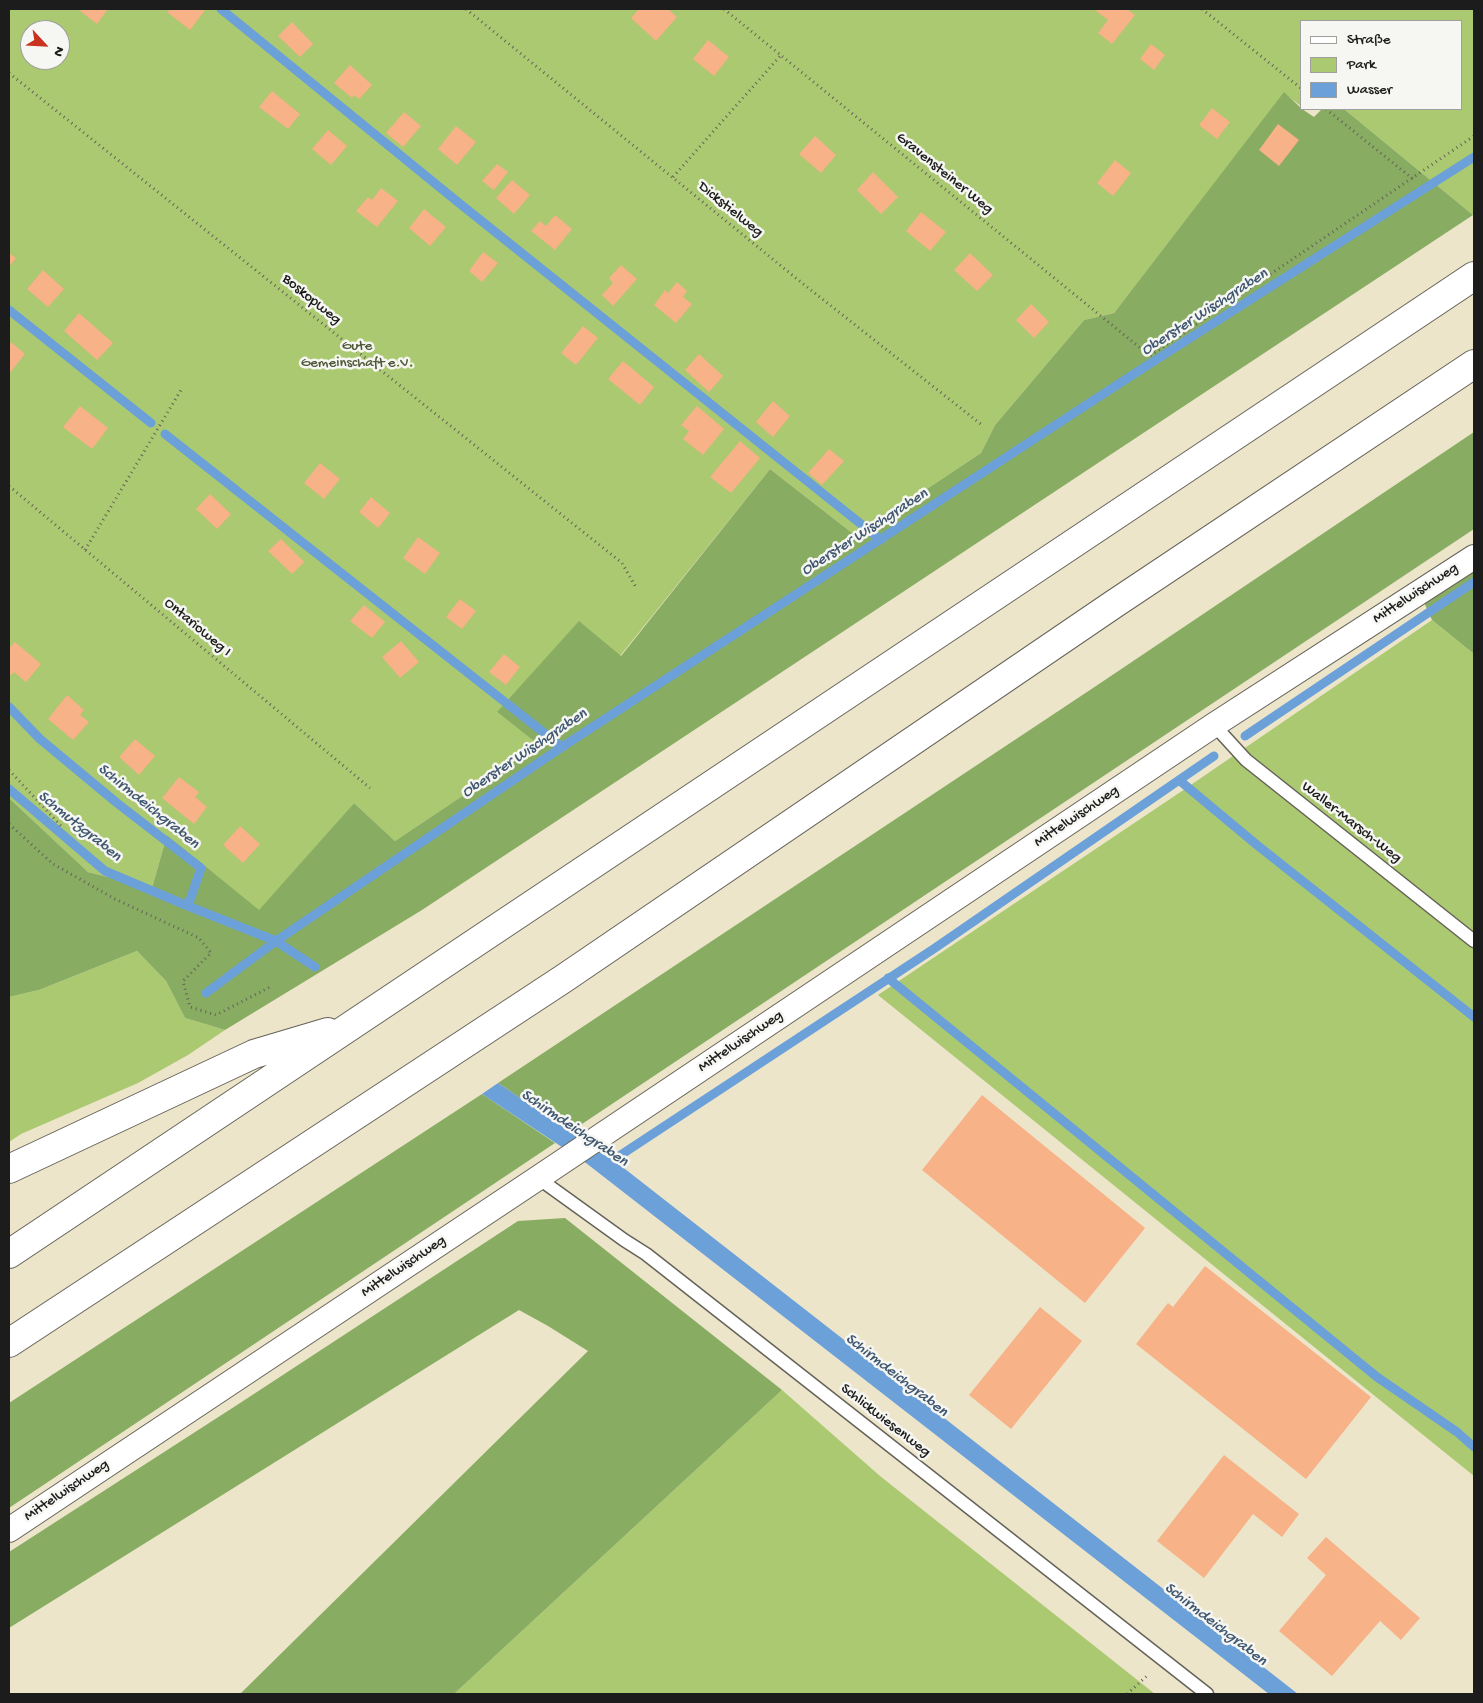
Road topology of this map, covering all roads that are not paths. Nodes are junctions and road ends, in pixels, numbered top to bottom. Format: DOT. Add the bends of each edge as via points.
graph roads {
  1 [pos="1474,276"];
  2 [pos="1474,364"];
  3 [pos="1474,557"];
  4 [pos="1214,725"];
  5 [pos="1474,941"];
  6 [pos="355,1024"];
  7 [pos="9,1169"];
  8 [pos="538,1178"];
  9 [pos="9,1254"];
  10 [pos="9,1343"];
  11 [pos="9,1530"];
  12 [pos="1207,1694"];
  1 -- 6 [label="highway"];
  2 -- 10 [label="highway" via="571,974"];
  3 -- 4 [label="street, Mittelwischweg"];
  4 -- 5 [label="lane, Waller-Marsch-Weg" via="1246,760"];
  4 -- 8 [label="street, Mittelwischweg"];
  6 -- 7 [label="highway" via="254,1054"];
  6 -- 9 [label="highway"];
  8 -- 11 [label="street, Mittelwischweg"];
  8 -- 12 [label="lane, Schlickwiesenweg" via="646,1254"];
}
